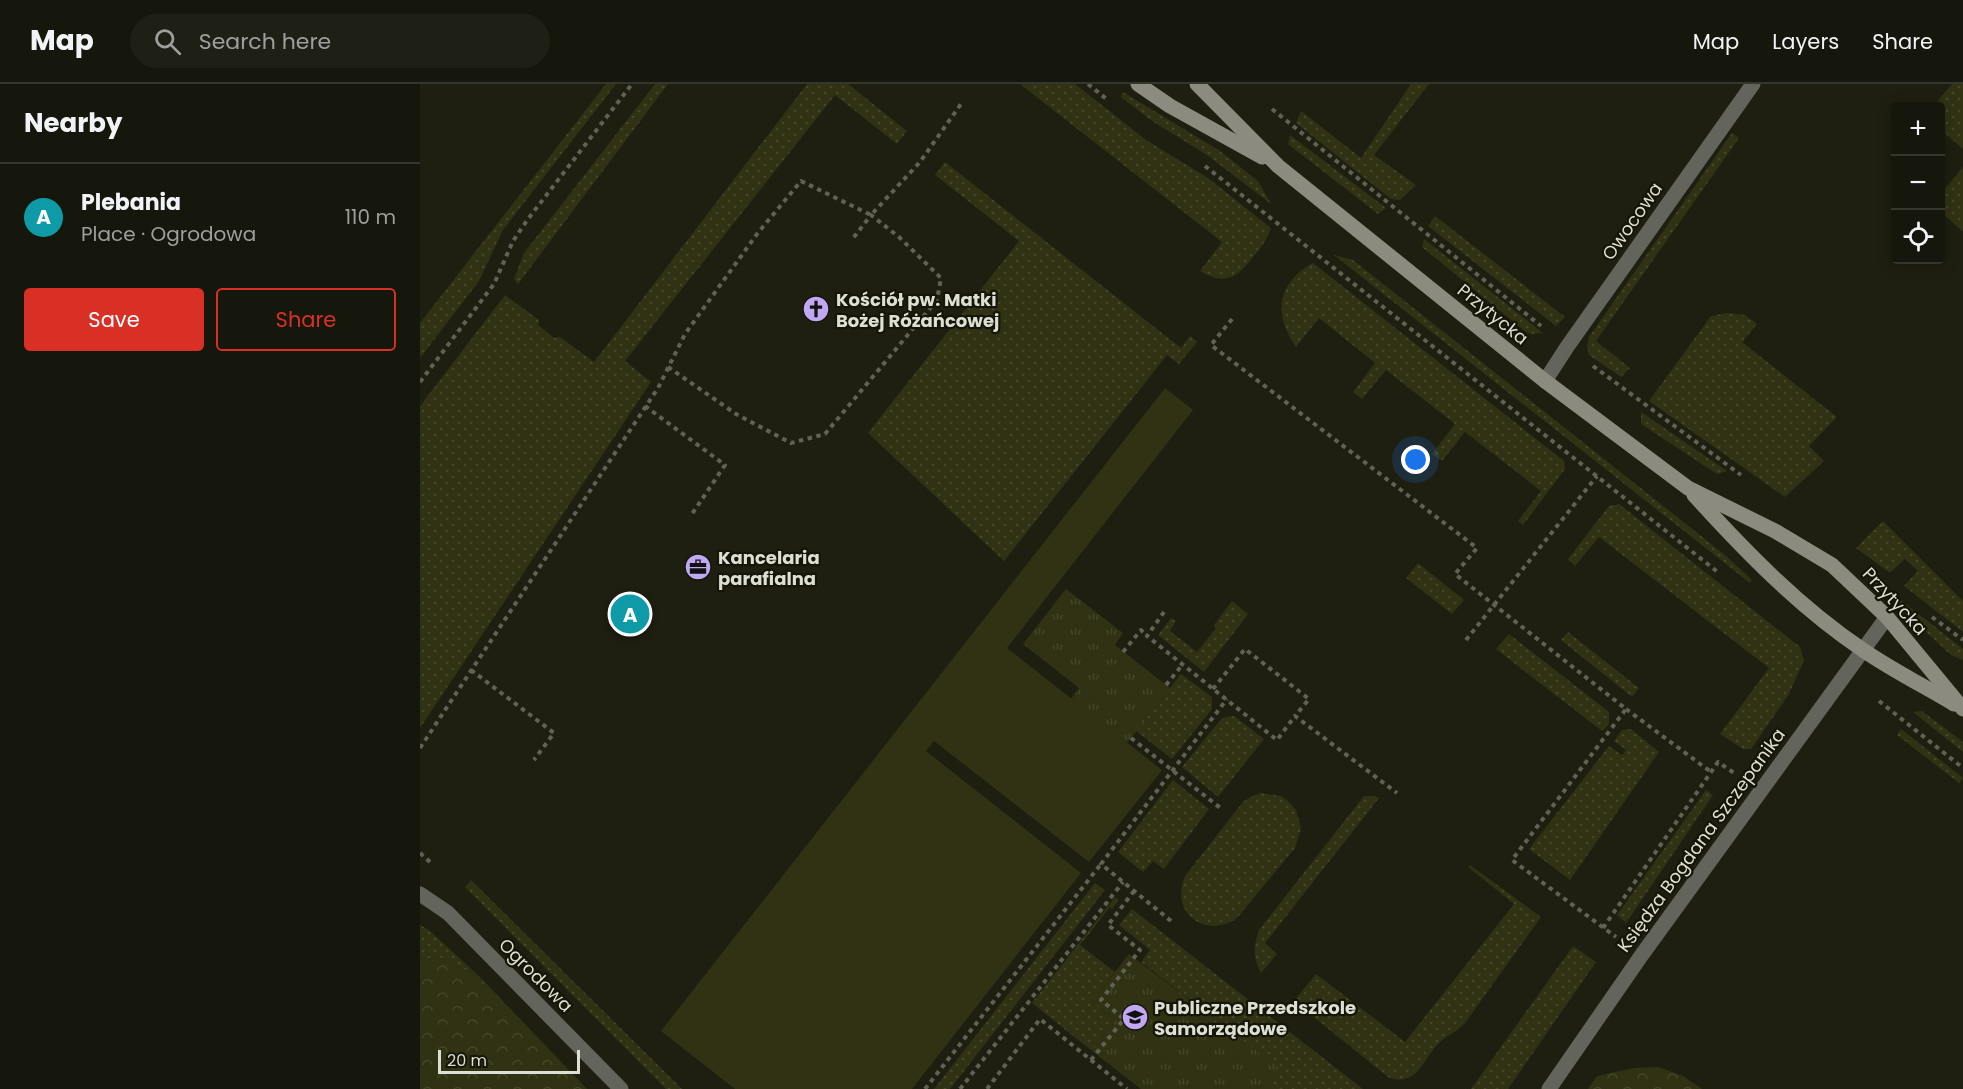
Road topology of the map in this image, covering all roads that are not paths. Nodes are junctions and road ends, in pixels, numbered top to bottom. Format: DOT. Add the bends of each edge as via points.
graph roads {
  1 [pos="1138,84"];
  2 [pos="1197,84"];
  3 [pos="1753,84"];
  4 [pos="1278,166"];
  5 [pos="1545,381"];
  6 [pos="1688,488"];
  7 [pos="1887,617"];
  8 [pos="1862,650"];
  9 [pos="1963,709"];
  10 [pos="420,894"];
  11 [pos="621,1089"];
  12 [pos="1549,1089"];
  1 -- 4 [label="main road, Przytycka"];
  2 -- 4 [label="main road, Przytycka"];
  3 -- 5 [label="street, Owocowa"];
  4 -- 5 [label="main road, Przytycka"];
  5 -- 6 [label="main road, Przytycka"];
  6 -- 7 [label="main road, Przytycka" via="1775,531 1832,565"];
  6 -- 8 [label="main road, Przytycka" via="1745,551"];
  7 -- 8 [label="street, Księdza Bogdana Szczepanika"];
  7 -- 9 [label="main road, Przytycka"];
  8 -- 9 [label="main road, Przytycka"];
  8 -- 12 [label="street, Księdza Bogdana Szczepanika"];
  10 -- 11 [label="street, Ogrodowa" via="448,913"];
}
